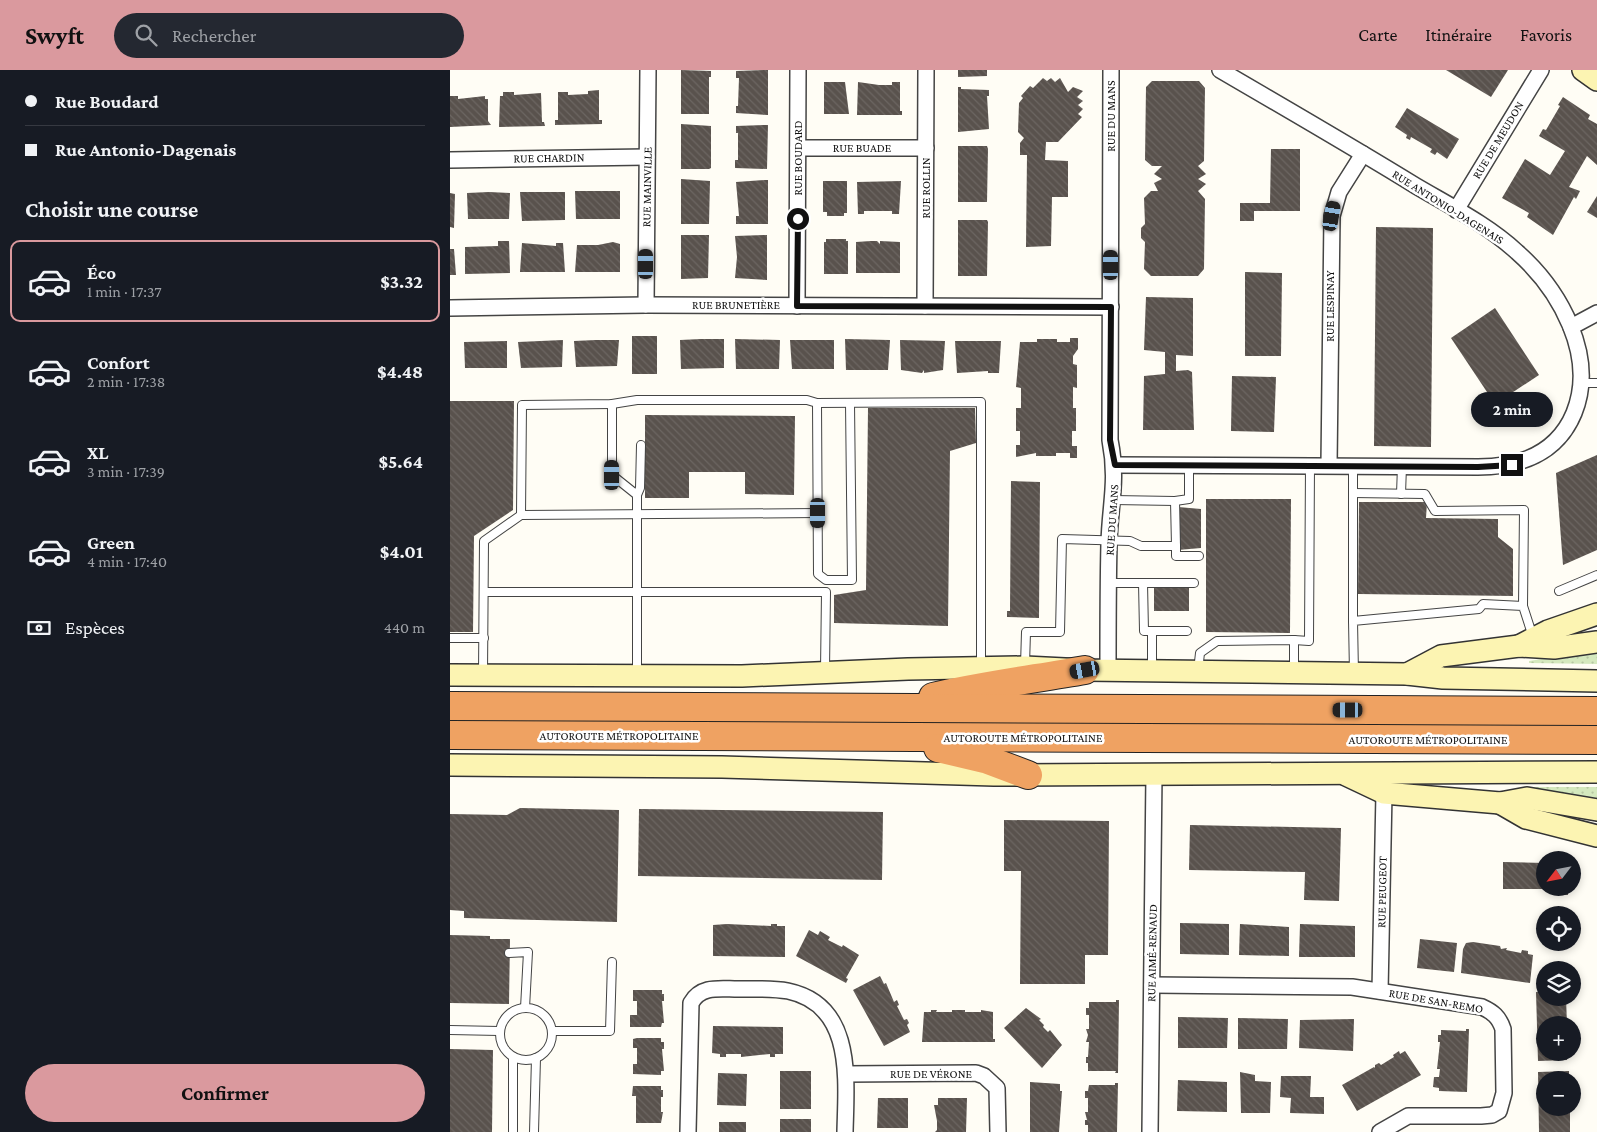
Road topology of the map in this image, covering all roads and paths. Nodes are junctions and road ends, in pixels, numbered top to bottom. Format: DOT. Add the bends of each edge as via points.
graph roads {
  1 [pos="648,70"];
  2 [pos="798,70"];
  3 [pos="926,70"];
  4 [pos="1111,70"];
  5 [pos="1220,70"];
  6 [pos="1540,70"];
  7 [pos="1583,70"];
  8 [pos="1597,80"];
  9 [pos="798,148"];
  10 [pos="926,148"];
  11 [pos="1363,154"];
  12 [pos="647,157"];
  13 [pos="450,160"];
  14 [pos="1456,210"];
  15 [pos="646,305"];
  16 [pos="797,306"];
  17 [pos="925,306"];
  18 [pos="1111,307"];
  19 [pos="450,308"];
  20 [pos="1597,313"];
  21 [pos="1570,327"];
  22 [pos="1590,383"];
  23 [pos="817,403"];
  24 [pos="850,403"];
  25 [pos="612,404"];
  26 [pos="641,445"];
  27 [pos="1115,465"];
  28 [pos="1189,465"];
  29 [pos="1310,465"];
  30 [pos="1329,465"];
  31 [pos="1353,466"];
  32 [pos="1402,466"];
  33 [pos="1353,493"];
  34 [pos="1401,494"];
  35 [pos="637,496"];
  36 [pos="1114,500"];
  37 [pos="1175,501"];
  38 [pos="818,513"];
  39 [pos="637,514"];
  40 [pos="521,515"];
  41 [pos="1109,541"];
  42 [pos="1176,546"];
  43 [pos="1199,556"];
  44 [pos="1597,575"];
  45 [pos="826,580"];
  46 [pos="1109,583"];
  47 [pos="1143,583"];
  48 [pos="1194,583"];
  49 [pos="1559,591"];
  50 [pos="484,592"];
  51 [pos="637,592"];
  52 [pos="826,592"];
  53 [pos="1523,606"];
  54 [pos="1597,614"];
  55 [pos="1353,621"];
  56 [pos="1152,631"];
  57 [pos="1187,631"];
  58 [pos="450,638"];
  59 [pos="484,638"];
  60 [pos="1294,640"];
  61 [pos="1526,642"];
  62 [pos="1597,642"];
  63 [pos="1025,667"];
  64 [pos="981,668"];
  65 [pos="1097,670"];
  66 [pos="1152,671"];
  67 [pos="1198,671"];
  68 [pos="825,672"];
  69 [pos="1294,673"];
  70 [pos="1354,673"];
  71 [pos="1407,674"];
  72 [pos="450,676"];
  73 [pos="483,676"];
  74 [pos="637,676"];
  75 [pos="1597,680"];
  76 [pos="450,706"];
  77 [pos="888,708"];
  78 [pos="1597,710"];
  79 [pos="450,735"];
  80 [pos="891,737"];
  81 [pos="1597,740"];
  82 [pos="450,765"];
  83 [pos="1597,772"];
  84 [pos="1154,774"];
  85 [pos="1344,774"];
  86 [pos="1028,775"];
  87 [pos="1384,793"];
  88 [pos="1500,803"];
  89 [pos="1597,810"];
  90 [pos="1597,836"];
  91 [pos="509,953"];
  92 [pos="612,962"];
  93 [pos="1152,985"];
  94 [pos="1380,991"];
  95 [pos="525,1008"];
  96 [pos="450,1030"];
  97 [pos="499,1031"];
  98 [pos="552,1031"];
  99 [pos="513,1057"];
  100 [pos="536,1058"];
  101 [pos="846,1074"];
  102 [pos="513,1132"];
  103 [pos="534,1132"];
  104 [pos="688,1132"];
  105 [pos="845,1132"];
  106 [pos="998,1132"];
  107 [pos="1150,1132"];
  108 [pos="1380,1132"];
  1 -- 12 [label="street, RUE MAINVILLE"];
  2 -- 9 [label="street, RUE BOUDARD"];
  3 -- 10 [label="street, RUE ROLLIN"];
  4 -- 18 [label="street, RUE DU MANS"];
  5 -- 11 [label="street, RUE ANTONIO-DAGENAIS"];
  6 -- 14 [label="street, RUE DE MEUDON"];
  7 -- 8 [label="main road"];
  9 -- 10 [label="street, RUE BUADE"];
  9 -- 16 [label="street, RUE BOUDARD"];
  10 -- 17 [label="street, RUE ROLLIN"];
  11 -- 14 [label="street, RUE ANTONIO-DAGENAIS"];
  11 -- 30 [label="street, RUE LESPINAY" via="1339,192 1332,216"];
  12 -- 13 [label="street, RUE CHARDIN"];
  12 -- 15 [label="street, RUE MAINVILLE"];
  14 -- 21 [label="street, RUE ANTONIO-DAGENAIS" via="1504,241 1528,263 1548,286"];
  15 -- 16 [label="street, RUE BRUNETIÈRE"];
  15 -- 19 [label="street, RUE BRUNETIÈRE"];
  16 -- 17 [label="street, RUE BRUNETIÈRE"];
  17 -- 18 [label="street, RUE BRUNETIÈRE"];
  18 -- 27 [label="street, RUE DU MANS" via="1110,440"];
  20 -- 21 [label="street"];
  21 -- 22 [label="street, RUE ANTONIO-DAGENAIS"];
  22 -- 32 [label="street, RUE ANTONIO-DAGENAIS" via="1563,431 1540,453 1527,460 1498,467"];
  23 -- 24 [label="lane"];
  23 -- 25 [label="lane" via="807,400 637,400"];
  23 -- 38 [label="lane"];
  24 -- 45 [label="lane" via="852,580"];
  24 -- 64 [label="lane" via="981,402"];
  25 -- 35 [label="lane" via="612,475"];
  25 -- 40 [label="lane" via="522,405"];
  26 -- 35 [label="lane"];
  27 -- 28 [label="street, RUE ANTONIO-DAGENAIS"];
  27 -- 36 [label="street, RUE DU MANS"];
  28 -- 29 [label="street, RUE ANTONIO-DAGENAIS"];
  28 -- 37 [label="lane" via="1189,499"];
  29 -- 30 [label="street, RUE ANTONIO-DAGENAIS"];
  29 -- 60 [label="lane" via="1309,641"];
  30 -- 31 [label="street, RUE ANTONIO-DAGENAIS"];
  31 -- 32 [label="street, RUE ANTONIO-DAGENAIS"];
  31 -- 33 [label="lane"];
  32 -- 34 [label="lane"];
  33 -- 34 [label="lane"];
  33 -- 55 [label="lane"];
  34 -- 53 [label="lane" via="1425,494 1435,510 1524,510"];
  35 -- 39 [label="lane"];
  36 -- 37 [label="lane"];
  36 -- 41 [label="street, RUE DU MANS"];
  37 -- 42 [label="lane"];
  38 -- 39 [label="lane"];
  38 -- 45 [label="lane" via="818,574"];
  39 -- 40 [label="lane"];
  39 -- 51 [label="lane"];
  40 -- 50 [label="lane" via="484,541"];
  41 -- 42 [label="lane" via="1130,541 1141,546"];
  41 -- 46 [label="street, RUE DU MANS"];
  41 -- 63 [label="lane" via="1062,539 1060,632 1026,632"];
  42 -- 43 [label="lane" via="1176,556"];
  44 -- 49 [label="lane"];
  45 -- 52 [label="lane"];
  46 -- 47 [label="lane"];
  46 -- 65 [label="street, RUE DU MANS"];
  47 -- 48 [label="lane"];
  47 -- 56 [label="lane" via="1144,631"];
  50 -- 51 [label="lane"];
  50 -- 59 [label="lane"];
  51 -- 52 [label="lane"];
  51 -- 74 [label="lane"];
  52 -- 68 [label="lane"];
  53 -- 55 [label="lane" via="1483,604 1479,609"];
  53 -- 61 [label="lane"];
  54 -- 61 [label="main road"];
  55 -- 70 [label="lane"];
  56 -- 57 [label="lane"];
  56 -- 66 [label="lane"];
  58 -- 59 [label="lane"];
  59 -- 73 [label="lane"];
  60 -- 67 [label="lane" via="1217,641 1200,654"];
  60 -- 69 [label="lane"];
  61 -- 62 [label="main road" via="1554,648"];
  61 -- 71 [label="main road" via="1441,656"];
  63 -- 64 [label="main road"];
  63 -- 65 [label="main road"];
  64 -- 68 [label="main road"];
  65 -- 66 [label="main road"];
  65 -- 77 [label="highway" via="984,685"];
  66 -- 67 [label="main road"];
  67 -- 69 [label="main road"];
  68 -- 74 [label="main road"];
  69 -- 70 [label="main road"];
  70 -- 71 [label="main road"];
  71 -- 75 [label="main road" via="1443,678"];
  72 -- 73 [label="main road"];
  73 -- 74 [label="main road"];
  76 -- 77 [label="highway"];
  77 -- 78 [label="highway"];
  79 -- 80 [label="highway, AUTOROUTE MÉTROPOLITAINE"];
  80 -- 81 [label="highway, AUTOROUTE MÉTROPOLITAINE"];
  80 -- 86 [label="highway" via="985,759"];
  82 -- 86 [label="main road" via="722,767"];
  83 -- 85 [label="main road"];
  84 -- 85 [label="main road"];
  84 -- 86 [label="main road"];
  84 -- 93 [label="street, RUE AIMÉ-RENAUD"];
  85 -- 87 [label="main road"];
  87 -- 88 [label="main road"];
  87 -- 94 [label="street, RUE PEUGEOT"];
  88 -- 89 [label="main road" via="1527,798"];
  88 -- 90 [label="main road" via="1526,818"];
  91 -- 95 [label="lane" via="528,952"];
  92 -- 98 [label="lane" via="610,1031"];
  93 -- 94 [label="street, RUE DE SAN-REMO" via="1352,987"];
  93 -- 107 [label="street, RUE AIMÉ-RENAUD"];
  94 -- 108 [label="street, RUE DE SAN-REMO" via="1482,1007 1492,1011 1504,1029 1504,1093 1499,1111 1492,1115 1408,1116"];
  95 -- 97 [label="lane" via="510,1012"];
  95 -- 98 [label="lane" via="532,1008 546,1017"];
  96 -- 97 [label="lane"];
  97 -- 99 [label="lane" via="504,1049"];
  98 -- 100 [label="lane" via="546,1050"];
  99 -- 100 [label="lane" via="522,1060"];
  99 -- 102 [label="lane"];
  100 -- 103 [label="lane"];
  101 -- 104 [label="street" via="844,1047 822,1008 790,991 771,988 703,991 691,1003"];
  101 -- 105 [label="street"];
  101 -- 106 [label="street, RUE DE VÉRONE" via="976,1073 984,1076 997,1088"];
}
